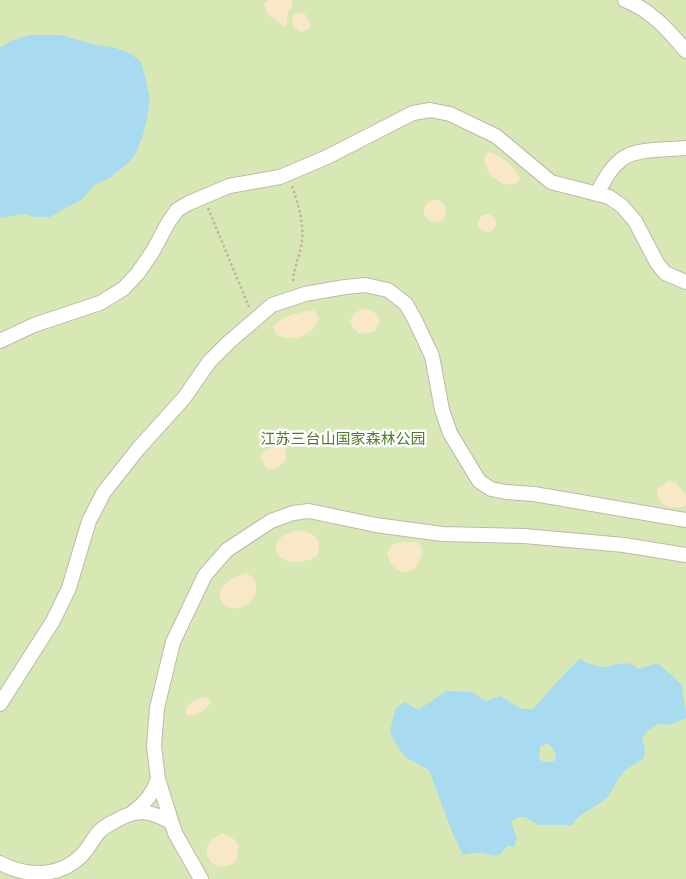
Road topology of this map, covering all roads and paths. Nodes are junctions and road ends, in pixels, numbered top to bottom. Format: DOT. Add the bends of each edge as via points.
graph roads {
  1 [pos="625,0"];
  2 [pos="686,51"];
  3 [pos="686,148"];
  4 [pos="288,174"];
  5 [pos="597,193"];
  6 [pos="203,197"];
  7 [pos="686,282"];
  8 [pos="294,297"];
  9 [pos="254,320"];
  10 [pos="0,341"];
  11 [pos="686,520"];
  12 [pos="686,555"];
  13 [pos="0,704"];
  14 [pos="158,779"];
  15 [pos="133,812"];
  16 [pos="171,822"];
  17 [pos="0,863"];
  18 [pos="201,879"];
  1 -- 2 [label="lane" via="658,20"];
  3 -- 5 [label="lane" via="634,153 622,159 608,173"];
  4 -- 5 [label="lane" via="413,114 430,110 450,114 496,136 551,182"];
  4 -- 6 [label="lane" via="229,186"];
  4 -- 8 [label="path" via="302,228 302,243 294,267"];
  5 -- 7 [label="lane" via="622,206 635,221 657,263 665,272"];
  6 -- 9 [label="path"];
  6 -- 10 [label="lane" via="177,210 138,273 123,289 100,303 34,325"];
  8 -- 9 [label="lane" via="272,305"];
  8 -- 11 [label="lane" via="365,285 388,290 406,304 432,356 442,410 450,433 479,481 491,489"];
  9 -- 13 [label="lane" via="209,362 184,398 104,492 89,521 69,588 53,621"];
  12 -- 14 [label="lane" via="624,545 524,536 442,534 309,512 292,513 271,521 227,550 205,575 173,642 157,708 154,746"];
  14 -- 15 [label="lane" via="149,797"];
  14 -- 16 [label="lane"];
  15 -- 16 [label="lane" via="156,814"];
  15 -- 17 [label="lane" via="106,826 83,854 64,868 33,874"];
  16 -- 18 [label="lane"];
}
